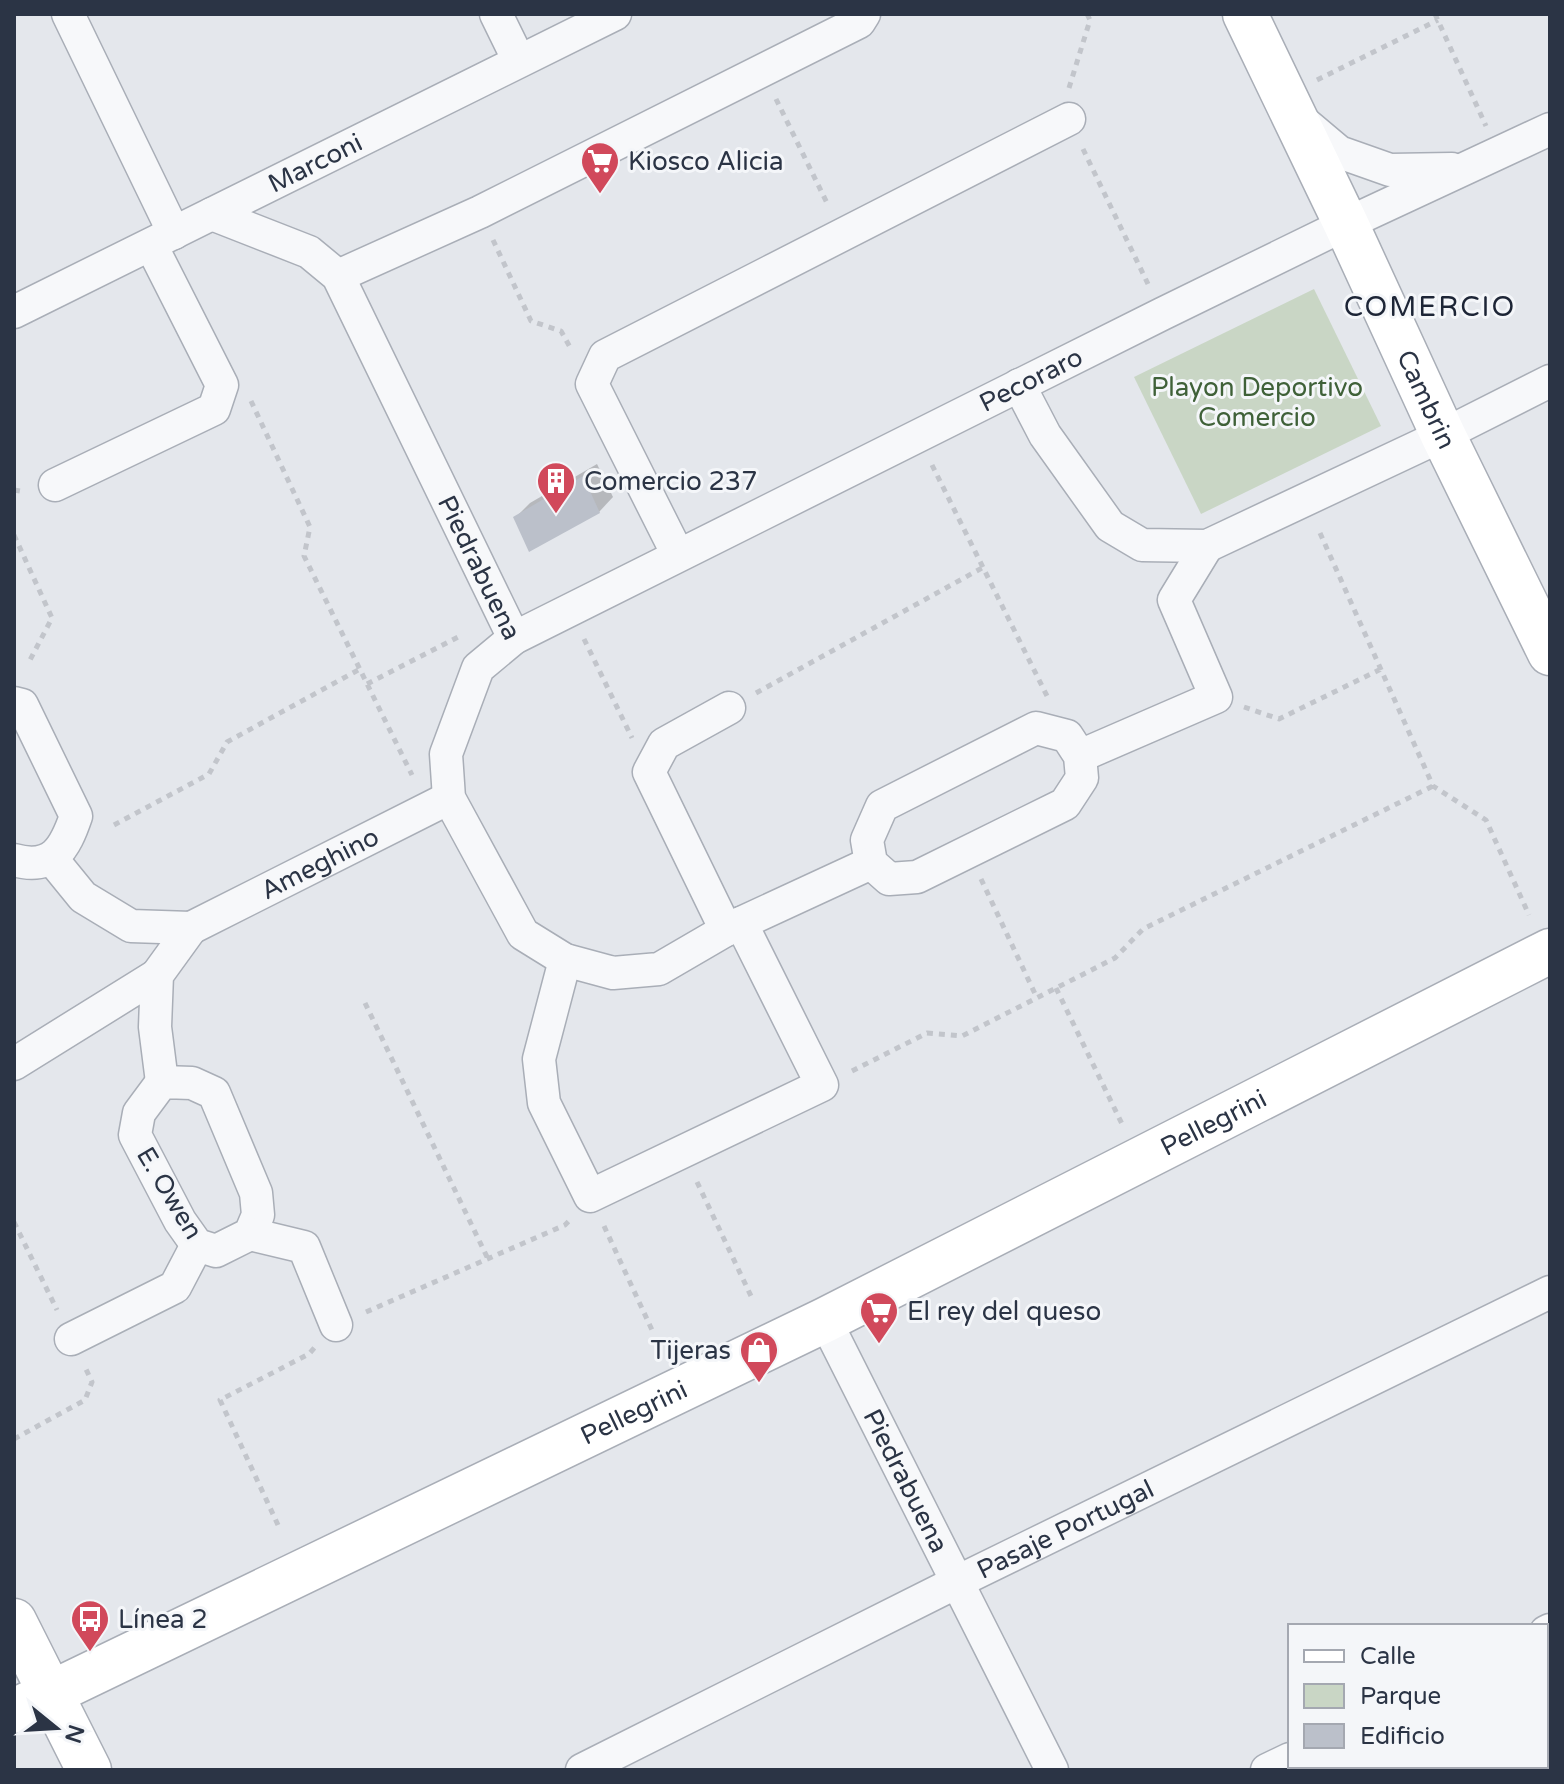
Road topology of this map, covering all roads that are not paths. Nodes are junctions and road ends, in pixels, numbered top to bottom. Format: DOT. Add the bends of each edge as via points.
graph roads {
  1 [pos="68,14"];
  2 [pos="496,14"];
  3 [pos="615,14"];
  4 [pos="864,14"];
  5 [pos="1245,14"];
  6 [pos="519,61"];
  7 [pos="1287,104"];
  8 [pos="1069,119"];
  9 [pos="1550,129"];
  10 [pos="1463,168"];
  11 [pos="212,214"];
  12 [pos="1346,224"];
  13 [pos="163,239"];
  14 [pos="338,276"];
  15 [pos="14,312"];
  16 [pos="1550,381"];
  17 [pos="1019,385"];
  18 [pos="1443,435"];
  19 [pos="55,485"];
  20 [pos="1207,546"];
  21 [pos="678,555"];
  22 [pos="514,638"];
  23 [pos="1550,653"];
  24 [pos="14,703"];
  25 [pos="729,708"];
  26 [pos="1074,746"];
  27 [pos="449,798"];
  28 [pos="52,859"];
  29 [pos="14,860"];
  30 [pos="871,863"];
  31 [pos="734,926"];
  32 [pos="191,928"];
  33 [pos="1539,933"];
  34 [pos="565,960"];
  35 [pos="157,975"];
  36 [pos="14,1064"];
  37 [pos="162,1082"];
  38 [pos="250,1234"];
  39 [pos="197,1245"];
  40 [pos="1550,1292"];
  41 [pos="825,1320"];
  42 [pos="336,1325"];
  43 [pos="71,1339"];
  44 [pos="957,1582"];
  45 [pos="14,1621"];
  46 [pos="32,1702"];
  47 [pos="1288,1760"];
  48 [pos="89,1770"];
  49 [pos="582,1770"];
  50 [pos="1052,1770"];
  51 [pos="1267,1770"];
  1 -- 13 [label="street"];
  2 -- 6 [label="street"];
  3 -- 6 [label="street, Marconi"];
  4 -- 14 [label="street" via="859,22 480,212"];
  5 -- 7 [label="street, Cambrin"];
  6 -- 11 [label="street, Marconi"];
  7 -- 10 [label="street" via="1339,152 1390,170"];
  7 -- 12 [label="street, Cambrin"];
  8 -- 21 [label="street" via="605,356 592,384"];
  9 -- 10 [label="street, Pecoraro"];
  10 -- 12 [label="street, Pecoraro"];
  11 -- 13 [label="street, Marconi"];
  11 -- 14 [label="street, Piedrabuena" via="309,252"];
  12 -- 17 [label="street, Pecoraro"];
  12 -- 18 [label="street, Cambrin"];
  13 -- 15 [label="street, Marconi"];
  13 -- 19 [label="street" via="222,385 214,409"];
  14 -- 22 [label="street, Piedrabuena"];
  16 -- 18 [label="street"];
  17 -- 20 [label="street" via="1045,435 1110,526 1142,545"];
  17 -- 21 [label="street, Pecoraro"];
  18 -- 20 [label="street"];
  18 -- 23 [label="street, Cambrin"];
  20 -- 26 [label="street" via="1174,600 1216,697"];
  21 -- 22 [label="street, Pecoraro"];
  22 -- 27 [label="street, Piedrabuena" via="478,668 464,700 446,754"];
  24 -- 28 [label="street" via="22,705 76,816 66,844"];
  25 -- 31 [label="street" via="664,744 649,772"];
  26 -- 30 [label="street" via="1036,728 882,806 867,840"];
  26 -- 30 [label="street" via="1082,778 1065,804 917,877 889,879"];
  27 -- 32 [label="street, Ameghino"];
  27 -- 34 [label="street, Piedrabuena" via="523,934"];
  28 -- 29 [label="street"];
  28 -- 32 [label="street" via="83,897 131,926"];
  30 -- 31 [label="street"];
  31 -- 34 [label="street, Piedrabuena" via="659,969 613,973"];
  31 -- 34 [label="street" via="822,1085 590,1196 544,1103 539,1059"];
  32 -- 35 [label="street"];
  33 -- 41 [label="street, Pellegrini"];
  35 -- 36 [label="street"];
  35 -- 37 [label="street" via="155,1027"];
  37 -- 38 [label="street" via="192,1083 214,1093 256,1193 258,1215"];
  37 -- 39 [label="street, E. Owen" via="139,1113 135,1135"];
  38 -- 39 [label="street, E. Owen" via="216,1251"];
  38 -- 42 [label="street" via="304,1247"];
  39 -- 43 [label="street" via="175,1287"];
  40 -- 44 [label="street, Pasaje Portugal"];
  41 -- 44 [label="street, Piedrabuena"];
  41 -- 46 [label="street, Pellegrini"];
  44 -- 49 [label="street, Pasaje Portugal"];
  44 -- 50 [label="street, Piedrabuena"];
  45 -- 46 [label="street"];
  46 -- 48 [label="street"];
  47 -- 51 [label="street"];
}
